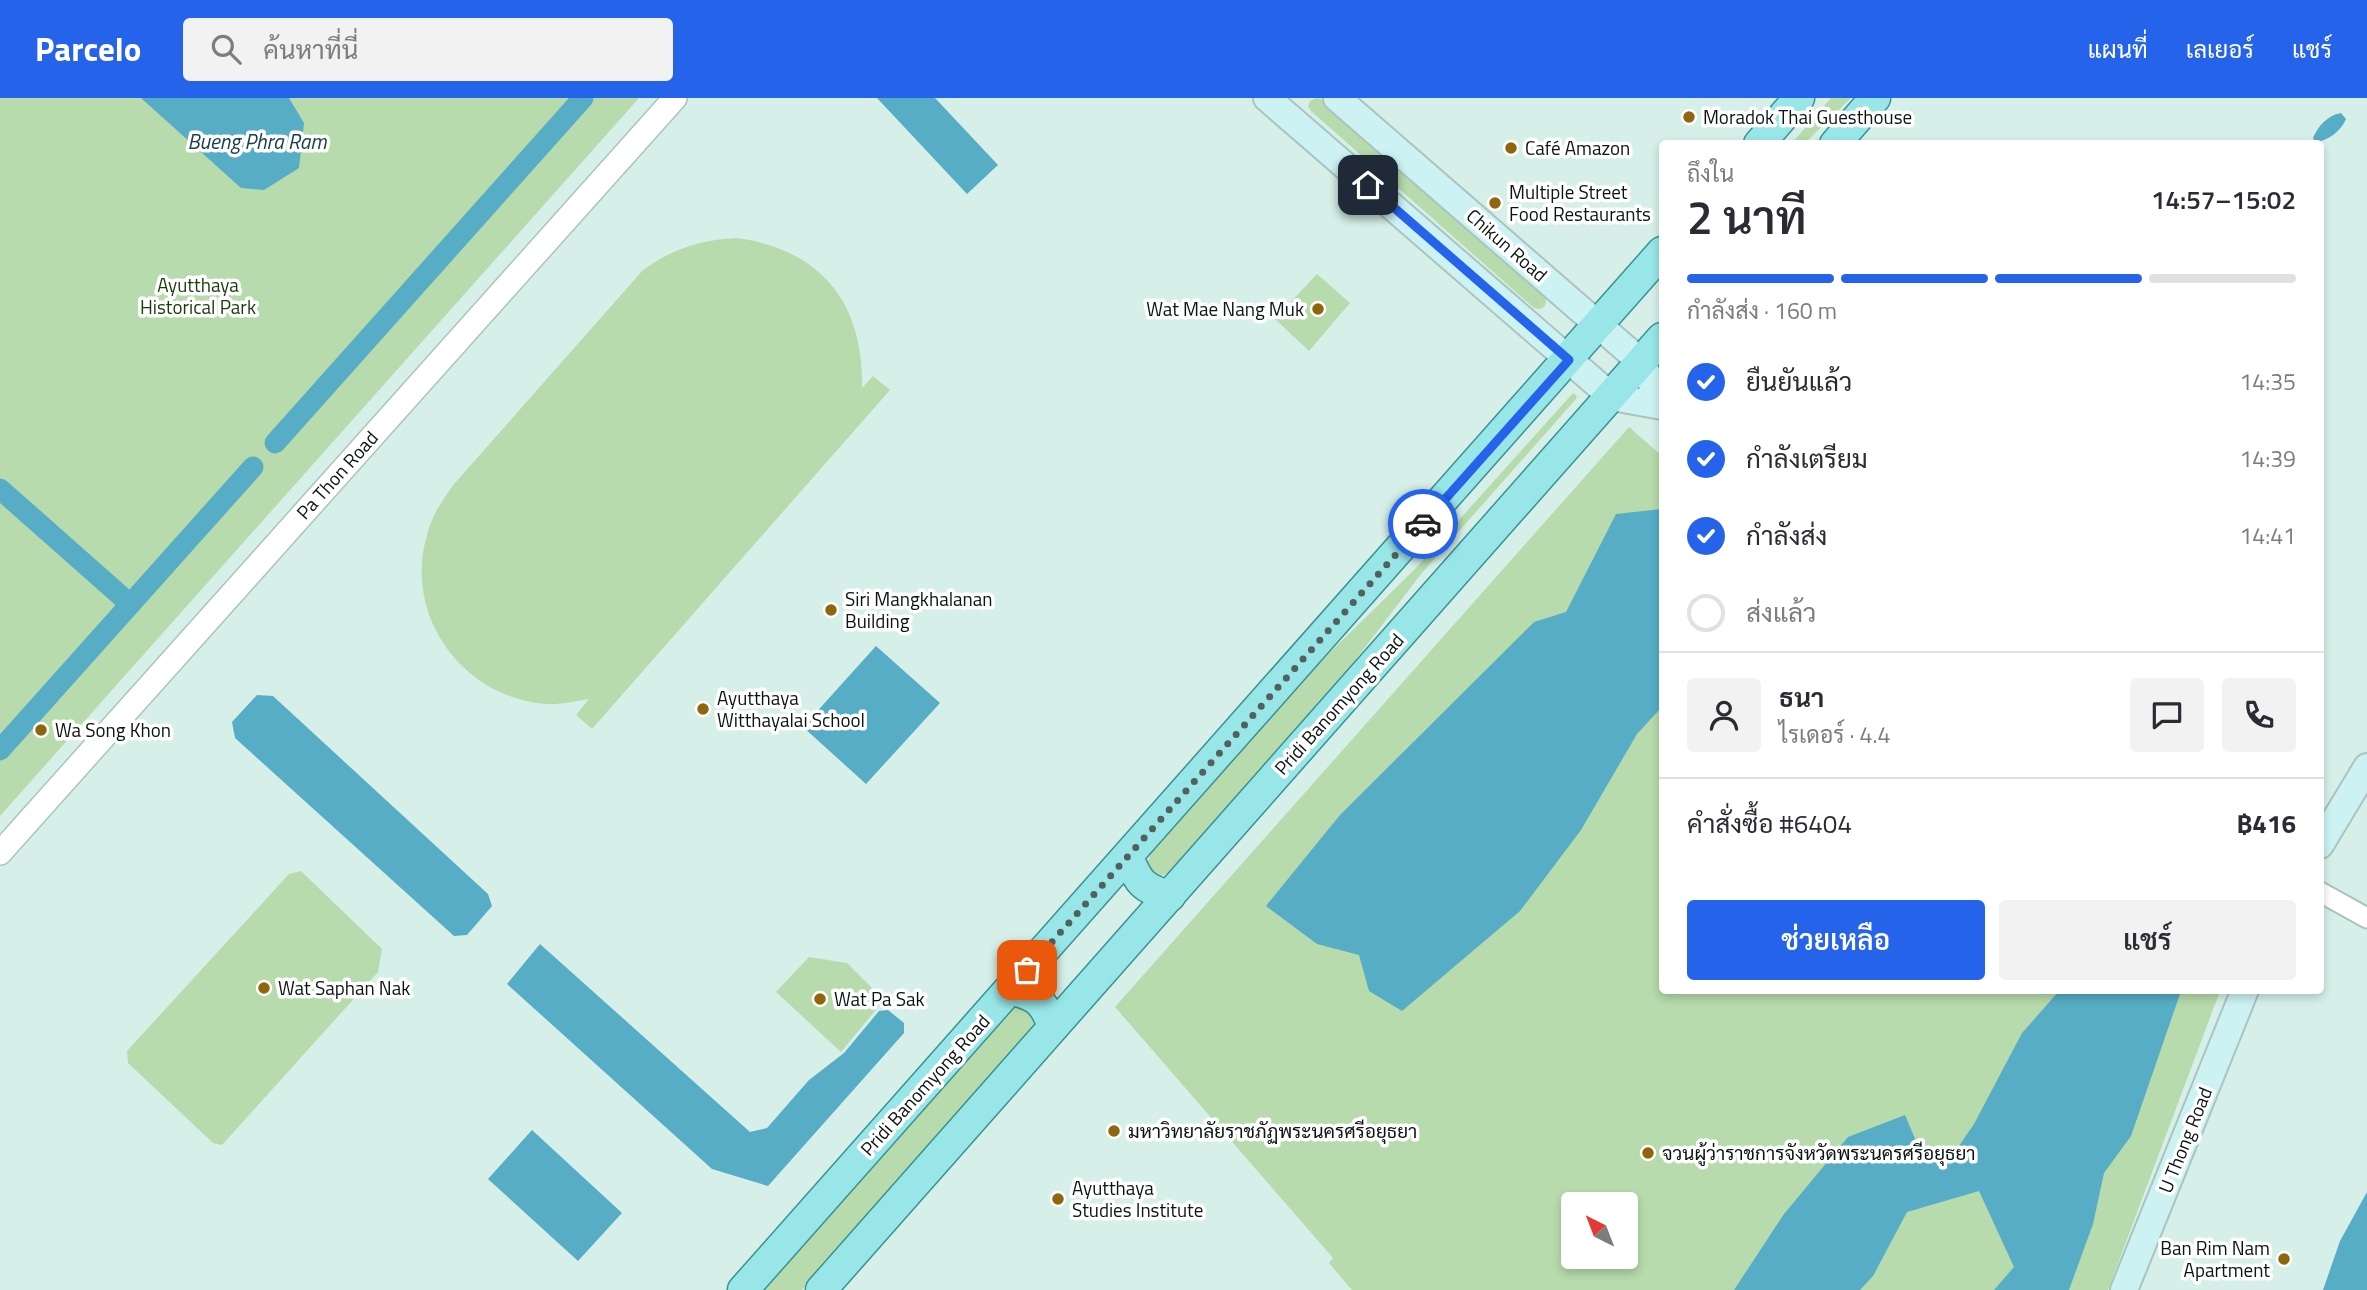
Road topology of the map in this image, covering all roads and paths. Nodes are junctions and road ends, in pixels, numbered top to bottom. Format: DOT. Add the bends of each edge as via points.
graph roads {
  1 [pos="675,98"];
  2 [pos="1337,98"];
  3 [pos="1799,98"];
  4 [pos="1875,98"];
  5 [pos="1279,102"];
  6 [pos="1762,140"];
  7 [pos="1838,140"];
  8 [pos="1659,255"];
  9 [pos="1598,324"];
  10 [pos="1659,341"];
  11 [pos="1569,360"];
  12 [pos="1641,362"];
  13 [pos="1612,397"];
  14 [pos="1659,399"];
  15 [pos="1659,405"];
  16 [pos="2367,767"];
  17 [pos="2324,838"];
  18 [pos="0,853"];
  19 [pos="1128,857"];
  20 [pos="2324,894"];
  21 [pos="1170,896"];
  22 [pos="2367,918"];
  23 [pos="1010,989"];
  24 [pos="2243,994"];
  25 [pos="1053,1027"];
  26 [pos="743,1290"];
  27 [pos="821,1290"];
  28 [pos="2124,1290"];
  1 -- 18 [label="street, Pa Thon Road"];
  2 -- 9 [label="main road, Chikun Road"];
  3 -- 6 [label="main road"];
  4 -- 7 [label="main road"];
  5 -- 11 [label="main road"];
  8 -- 9 [label="main road, Pridi Banomyong Road"];
  9 -- 11 [label="main road, Pridi Banomyong Road"];
  9 -- 12 [label="main road, Chikun Road"];
  10 -- 12 [label="main road, Pridi Banomyong Road"];
  11 -- 13 [label="main road"];
  11 -- 19 [label="main road, Pridi Banomyong Road"];
  12 -- 13 [label="main road, Pridi Banomyong Road"];
  12 -- 14 [label="main road, Chikun Road"];
  13 -- 15 [label="main road, Chikun Road"];
  13 -- 21 [label="main road, Pridi Banomyong Road"];
  16 -- 17 [label="main road"];
  19 -- 21 [label="main road" via="1136,878 1150,891"];
  19 -- 23 [label="main road, Pridi Banomyong Road"];
  20 -- 22 [label="street"];
  21 -- 25 [label="main road, Pridi Banomyong Road"];
  23 -- 25 [label="main road" via="1032,995 1046,1008"];
  23 -- 26 [label="main road, Pridi Banomyong Road"];
  24 -- 28 [label="main road, U Thong Road"];
  25 -- 27 [label="main road, Pridi Banomyong Road"];
}
